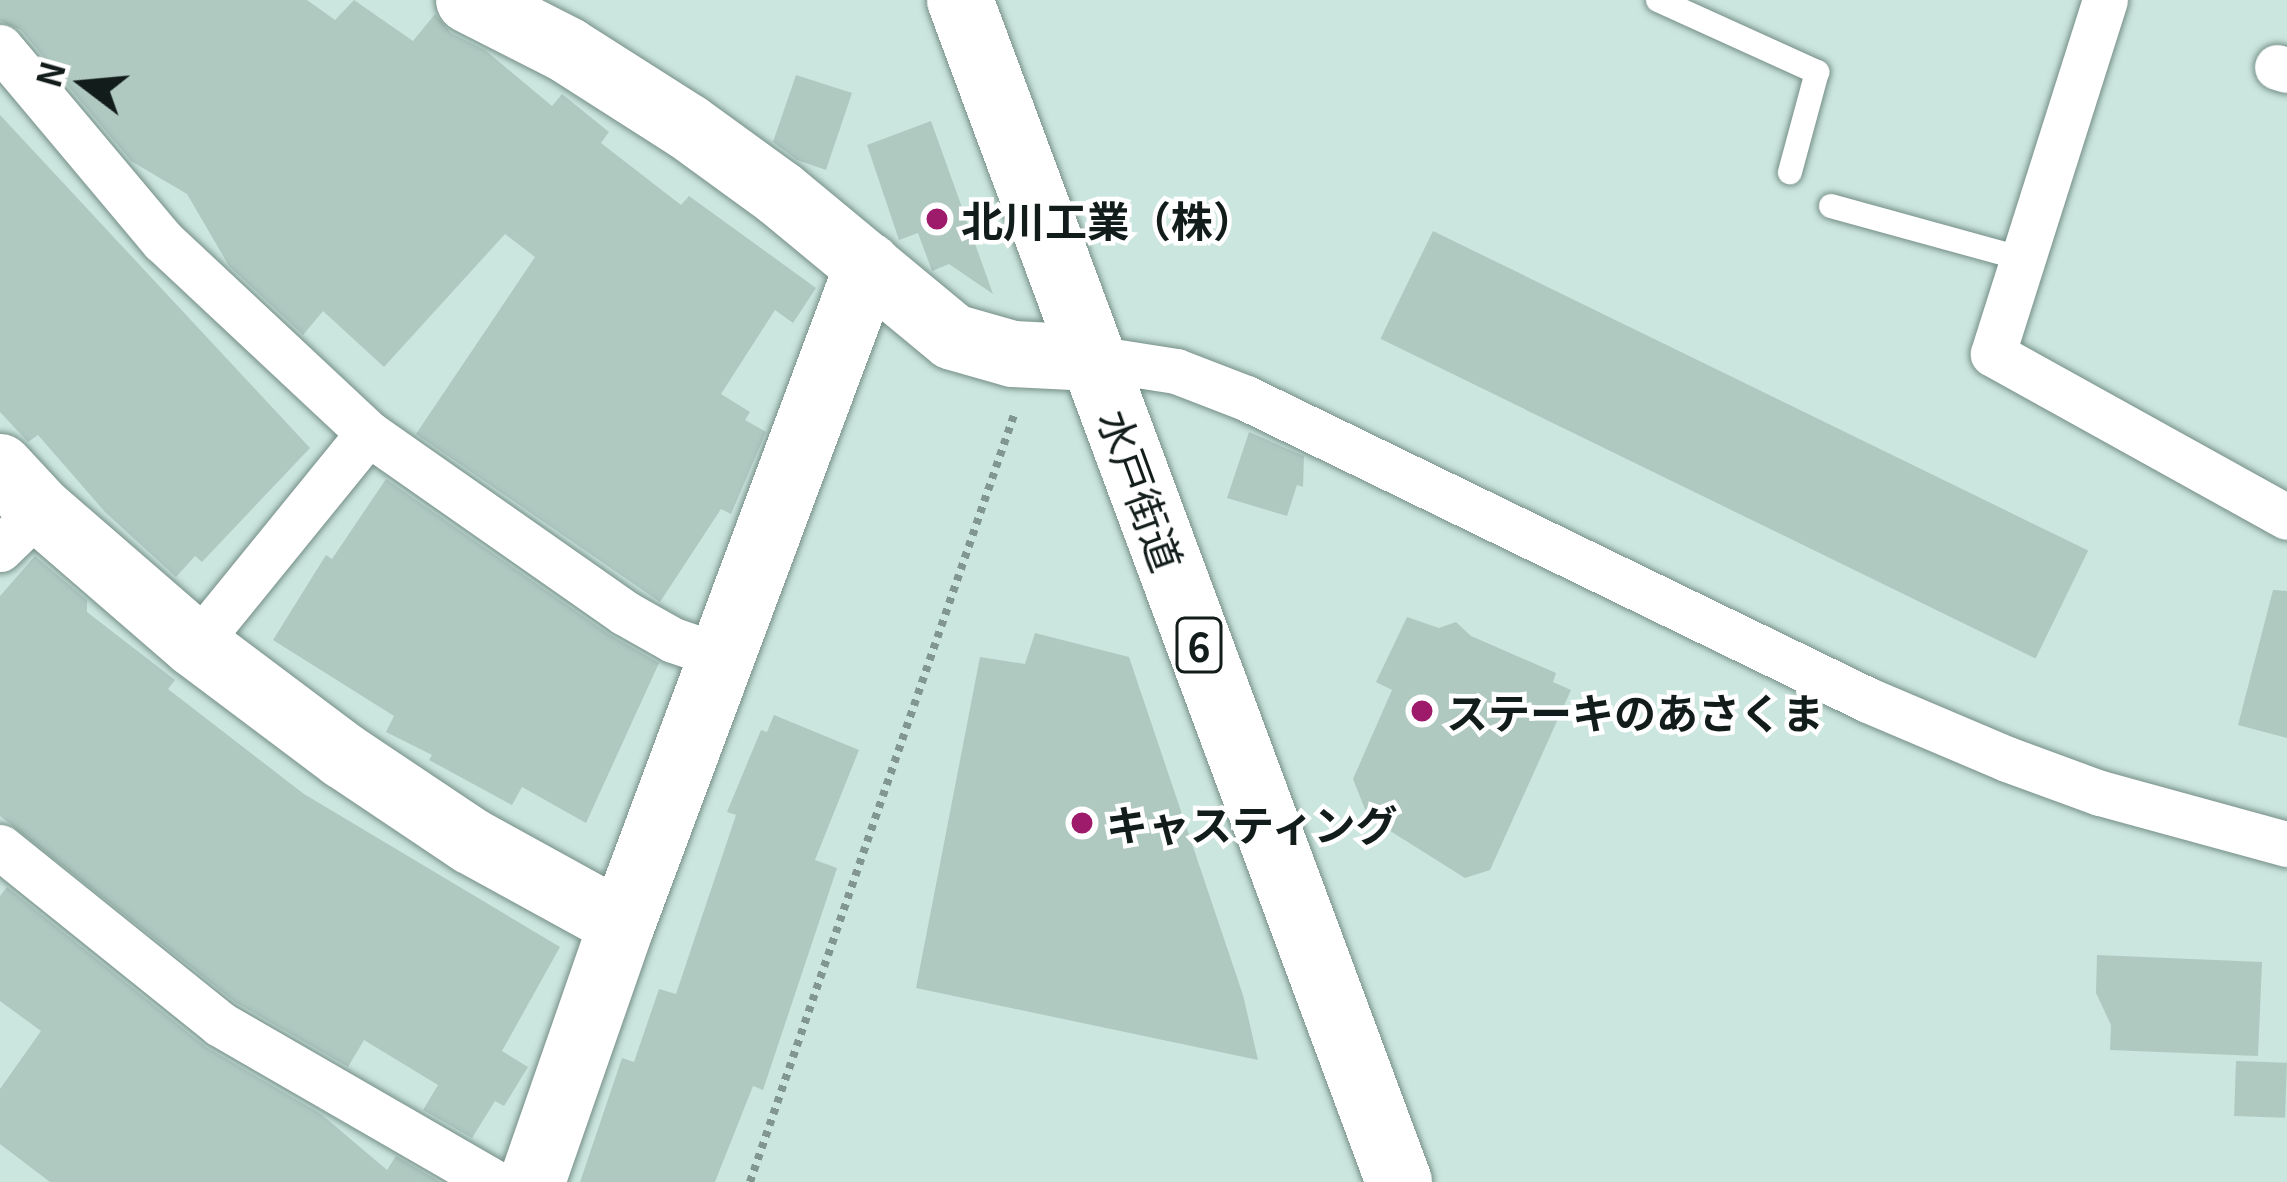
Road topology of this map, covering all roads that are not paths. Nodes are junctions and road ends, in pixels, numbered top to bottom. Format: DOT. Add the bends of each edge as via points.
graph roads {
  1 [pos="469,0"];
  2 [pos="960,0"];
  3 [pos="1658,0"];
  4 [pos="2105,0"];
  5 [pos="0,47"];
  6 [pos="1790,172"];
  7 [pos="1831,206"];
  8 [pos="2020,258"];
  9 [pos="868,265"];
  10 [pos="1093,358"];
  11 [pos="368,433"];
  12 [pos="13,508"];
  13 [pos="2287,517"];
  14 [pos="196,645"];
  15 [pos="720,656"];
  16 [pos="2287,844"];
  17 [pos="0,847"];
  18 [pos="622,925"];
  19 [pos="494,1182"];
  20 [pos="532,1182"];
  21 [pos="1399,1182"];
  1 -- 9 [label="main road" via="688,127"];
  2 -- 10 [label="main road, 水戸街道 / 6"];
  3 -- 6 [label="lane" via="1817,72"];
  4 -- 8 [label="street"];
  5 -- 11 [label="street" via="163,241"];
  7 -- 8 [label="lane"];
  8 -- 13 [label="street" via="1993,354"];
  9 -- 10 [label="main road" via="953,337 1013,354"];
  9 -- 15 [label="main road"];
  10 -- 16 [label="street" via="1177,371 1246,398 1868,700 2007,758 2118,799"];
  10 -- 21 [label="main road, 水戸街道 / 6"];
  11 -- 14 [label="street"];
  11 -- 15 [label="street" via="625,613"];
  12 -- 14 [label="main road"];
  14 -- 18 [label="main road" via="471,841"];
  15 -- 18 [label="main road"];
  17 -- 19 [label="street" via="220,1024"];
  18 -- 20 [label="main road"];
}
